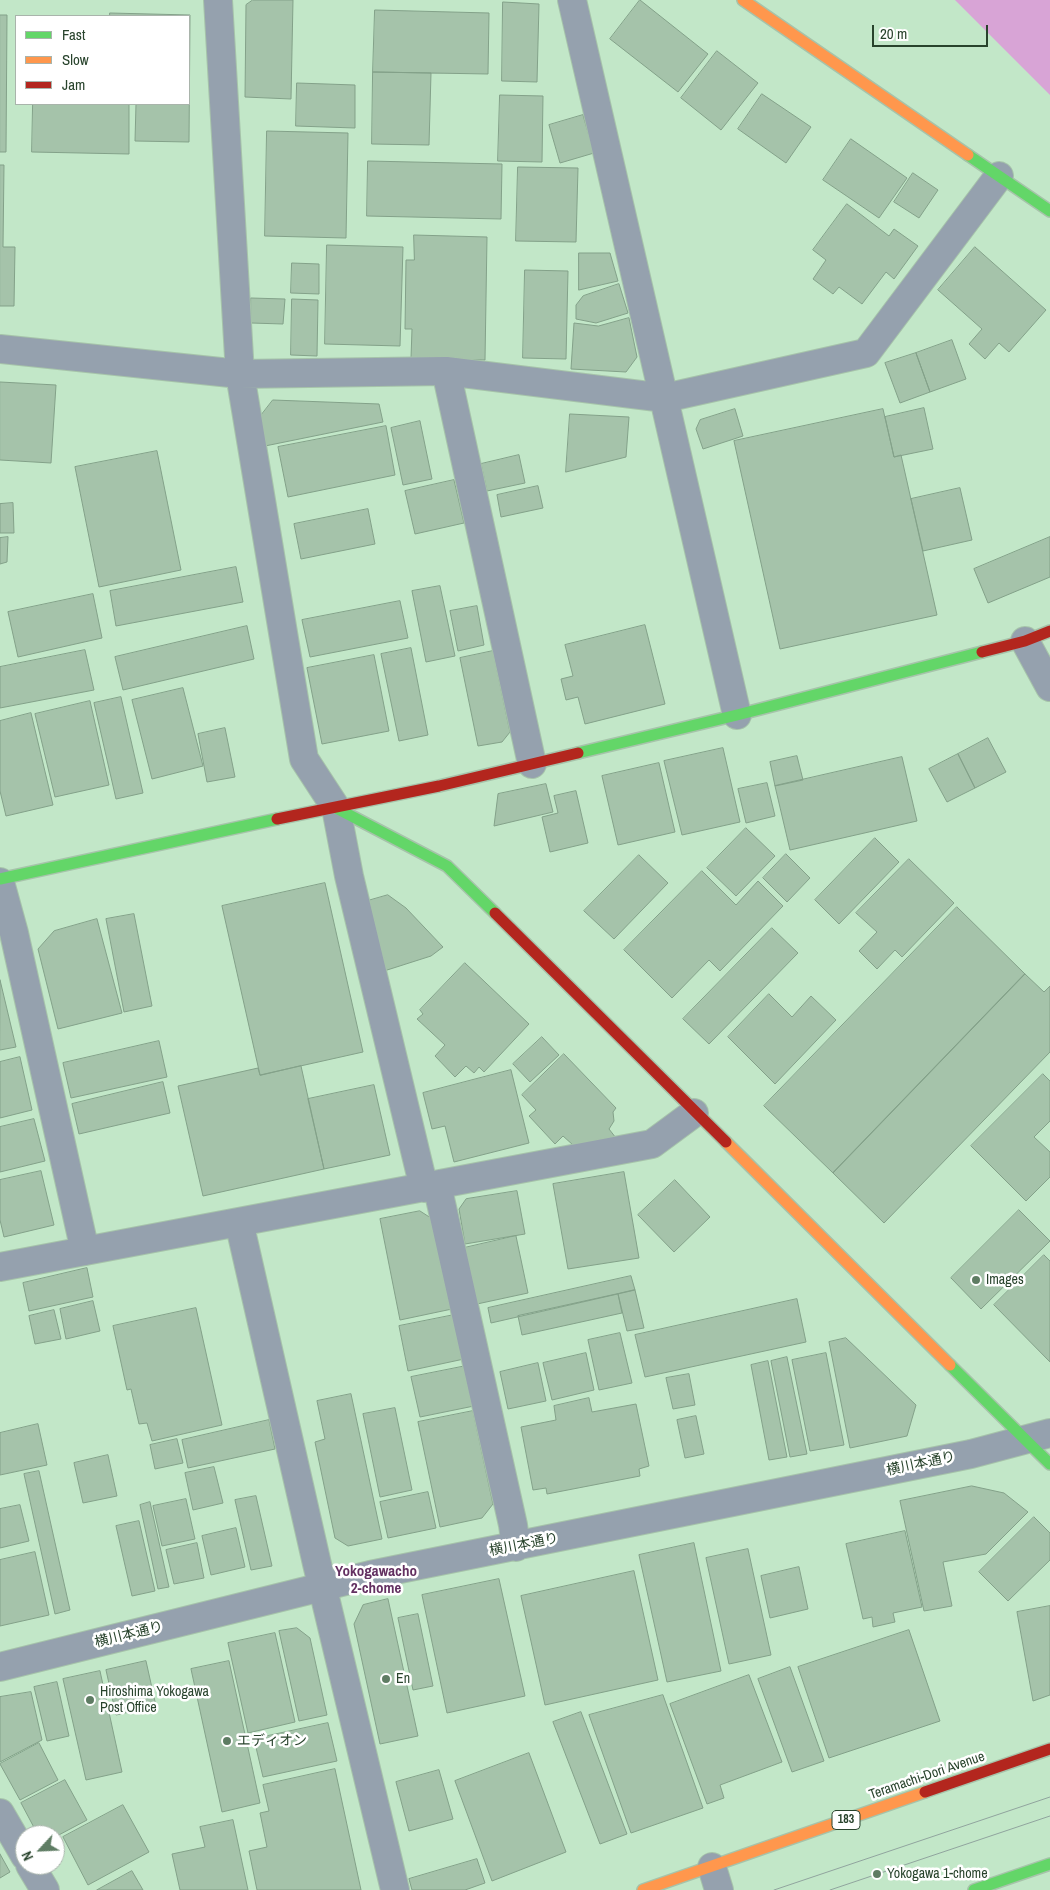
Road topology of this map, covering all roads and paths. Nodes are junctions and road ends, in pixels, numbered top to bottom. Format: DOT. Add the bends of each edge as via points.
graph roads {
  1 [pos="218,0"];
  2 [pos="572,0"];
  3 [pos="743,0"];
  4 [pos="999,176"];
  5 [pos="1050,212"];
  6 [pos="0,349"];
  7 [pos="446,371"];
  8 [pos="240,374"];
  9 [pos="665,398"];
  10 [pos="1038,636"];
  11 [pos="1050,688"];
  12 [pos="737,715"];
  13 [pos="532,764"];
  14 [pos="336,808"];
  15 [pos="0,881"];
  16 [pos="694,1113"];
  17 [pos="431,1186"];
  18 [pos="239,1222"];
  19 [pos="85,1251"];
  20 [pos="0,1267"];
  21 [pos="1037,1436"];
  22 [pos="1050,1464"];
  23 [pos="516,1547"];
  24 [pos="324,1587"];
  25 [pos="0,1667"];
  26 [pos="1050,1749"];
  27 [pos="0,1813"];
  28 [pos="15,1839"];
  29 [pos="1050,1864"];
  30 [pos="36,1875"];
  31 [pos="716,1878"];
  32 [pos="45,1890"];
  33 [pos="395,1890"];
  34 [pos="643,1890"];
  35 [pos="974,1890"];
  1 -- 8 [label="street"];
  2 -- 9 [label="street"];
  3 -- 4 [label="main road"];
  4 -- 5 [label="main road"];
  4 -- 9 [label="street" via="866,353"];
  6 -- 8 [label="street"];
  7 -- 8 [label="street"];
  7 -- 9 [label="street"];
  7 -- 13 [label="street"];
  8 -- 14 [label="street" via="304,759"];
  9 -- 12 [label="street"];
  10 -- 11 [label="street"];
  10 -- 12 [label="main road"];
  12 -- 13 [label="main road"];
  13 -- 14 [label="main road"];
  14 -- 15 [label="main road"];
  14 -- 16 [label="main road" via="447,866"];
  14 -- 17 [label="street" via="349,876"];
  15 -- 19 [label="street"];
  16 -- 17 [label="street" via="652,1144"];
  16 -- 21 [label="main road"];
  17 -- 18 [label="street"];
  17 -- 23 [label="street"];
  18 -- 19 [label="street"];
  18 -- 24 [label="street"];
  19 -- 20 [label="street"];
  21 -- 22 [label="main road"];
  21 -- 23 [label="street, 横川本通り" via="971,1454"];
  23 -- 24 [label="street, 横川本通り"];
  24 -- 25 [label="street, 横川本通り"];
  24 -- 33 [label="street"];
  26 -- 31 [label="main road, Teramachi-Dori Avenue / 183"];
  27 -- 28 [label="street"];
  29 -- 35 [label="main road"];
  30 -- 32 [label="street"];
  31 -- 34 [label="main road, Teramachi-Dori Avenue / 183"];
}
